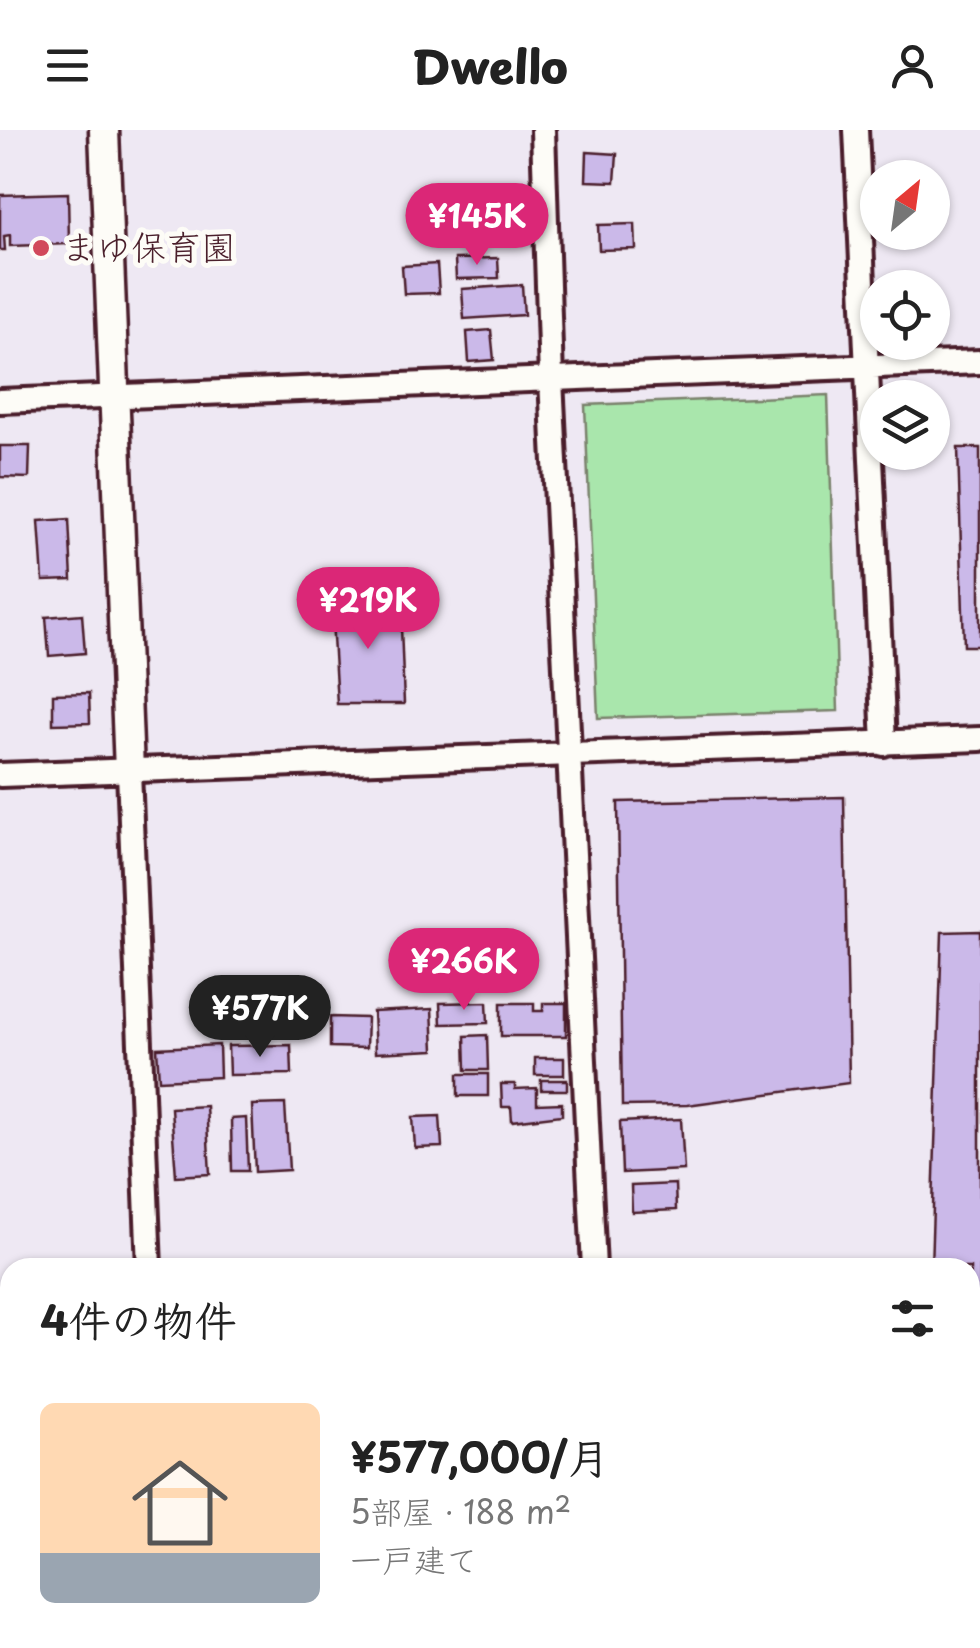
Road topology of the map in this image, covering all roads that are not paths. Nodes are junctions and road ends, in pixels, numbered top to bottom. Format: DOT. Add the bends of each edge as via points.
graph roads {
  1 [pos="104,130"];
  2 [pos="543,130"];
  3 [pos="856,130"];
  4 [pos="980,362"];
  5 [pos="867,369"];
  6 [pos="551,379"];
  7 [pos="114,396"];
  8 [pos="0,401"];
  9 [pos="980,740"];
  10 [pos="884,744"];
  11 [pos="570,753"];
  12 [pos="129,770"];
  13 [pos="0,775"];
  14 [pos="149,1258"];
  15 [pos="594,1258"];
  1 -- 7 [label="street"];
  2 -- 6 [label="street"];
  3 -- 5 [label="street"];
  4 -- 5 [label="street"];
  5 -- 6 [label="street"];
  5 -- 10 [label="street"];
  6 -- 7 [label="street"];
  6 -- 11 [label="street"];
  7 -- 8 [label="street"];
  7 -- 12 [label="street"];
  9 -- 10 [label="street"];
  10 -- 11 [label="street"];
  11 -- 12 [label="street"];
  11 -- 15 [label="street"];
  12 -- 13 [label="street"];
  12 -- 14 [label="street"];
}
